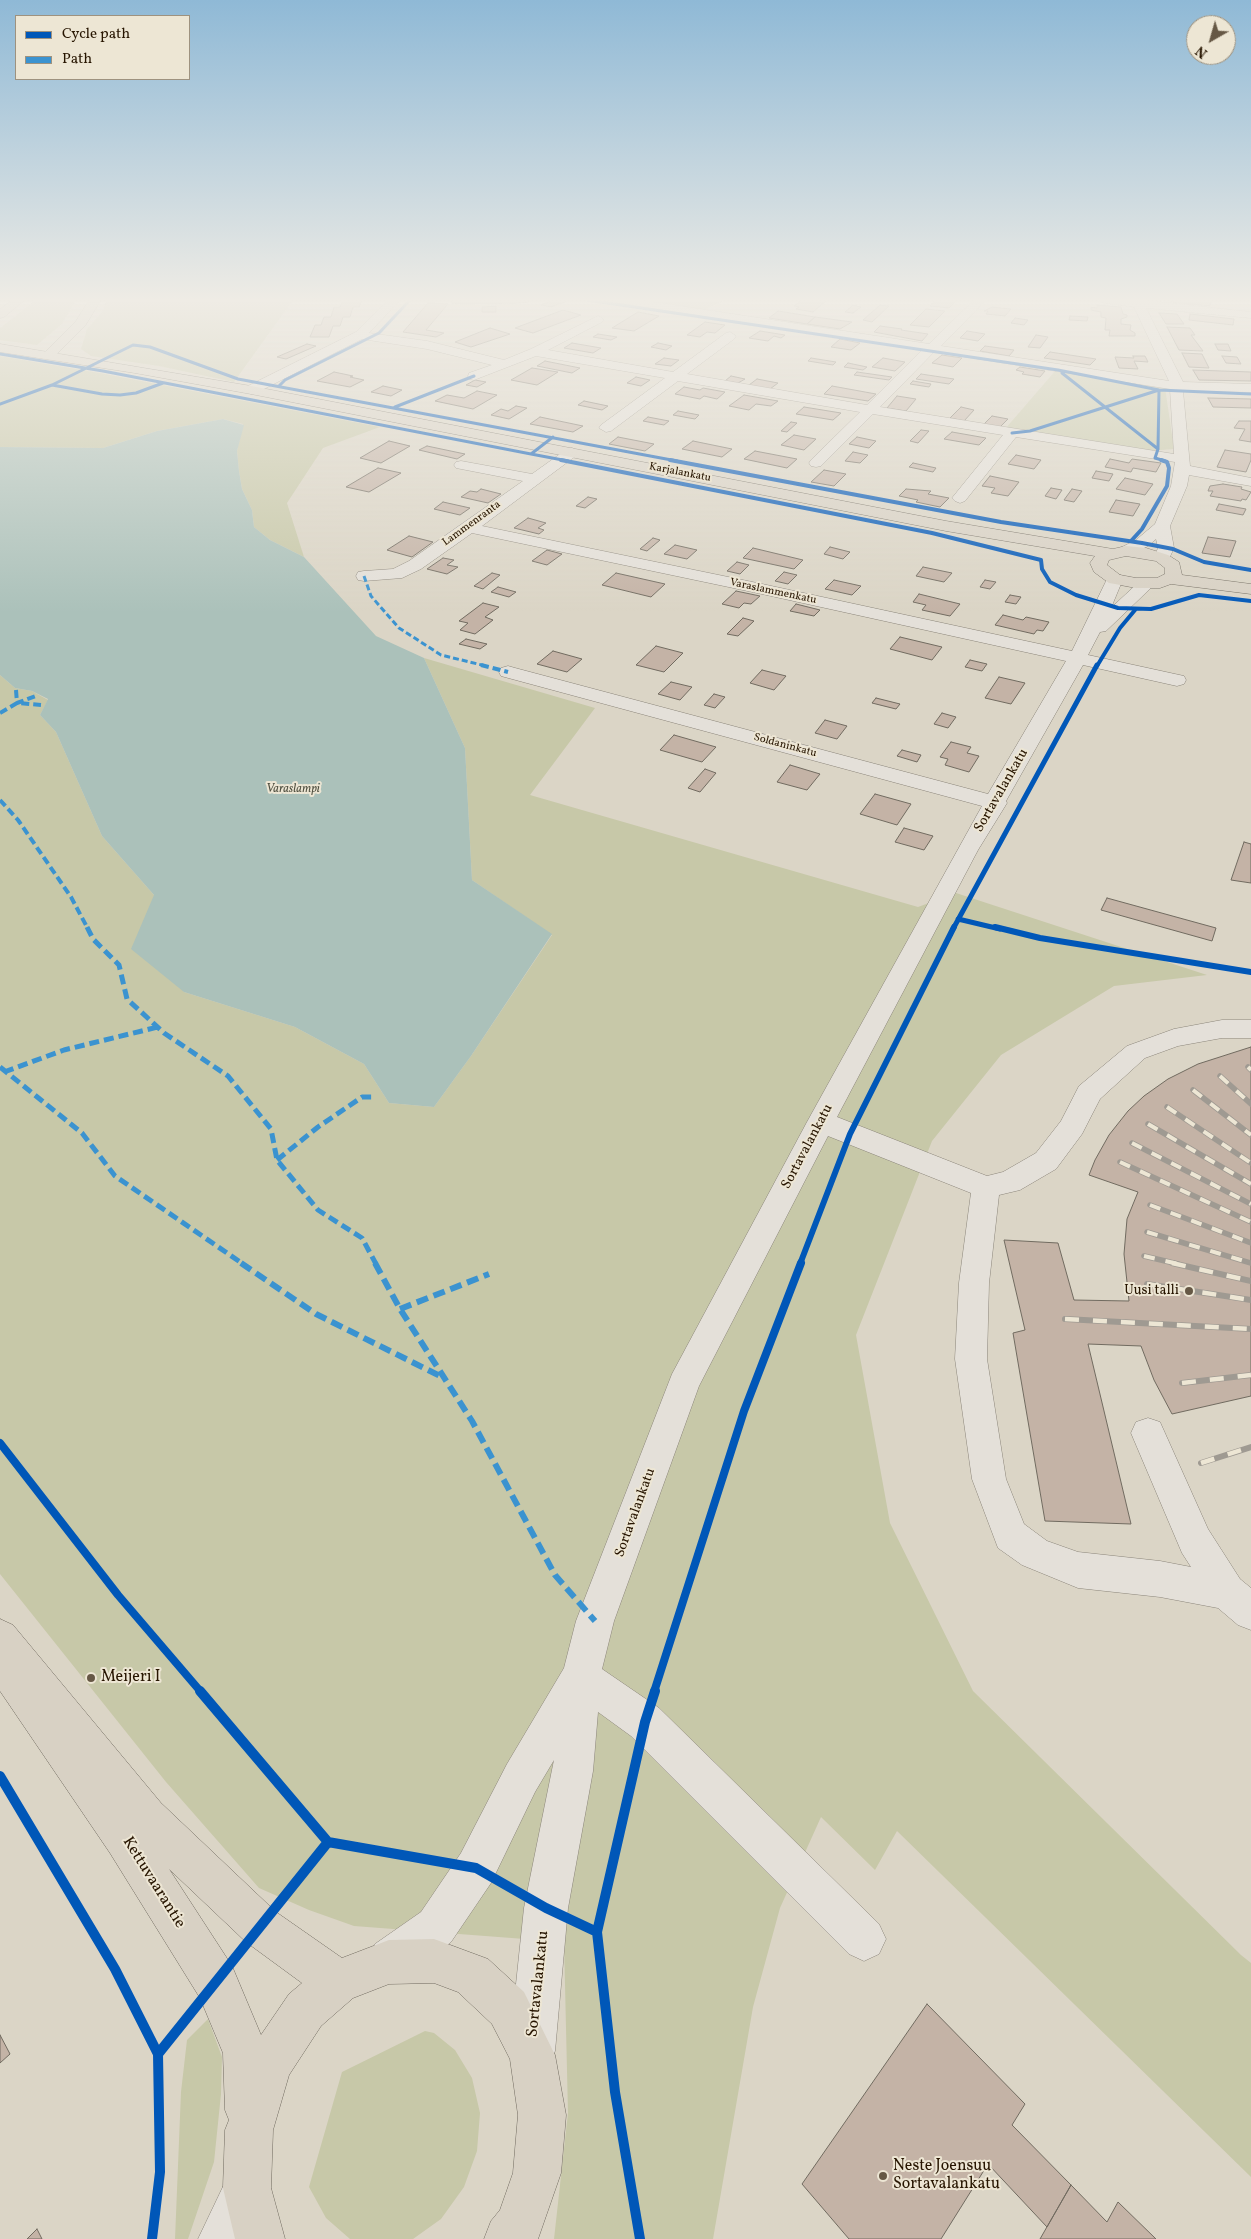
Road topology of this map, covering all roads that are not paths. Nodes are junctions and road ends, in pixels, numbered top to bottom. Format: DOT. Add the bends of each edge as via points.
graph roads {
  1 [pos="326,404"];
  2 [pos="638,404"];
  3 [pos="839,404"];
  4 [pos="877,404"];
  5 [pos="1178,404"];
  6 [pos="871,410"];
  7 [pos="606,428"];
  8 [pos="1012,433"];
  9 [pos="572,452"];
  10 [pos="816,463"];
  11 [pos="461,464"];
  12 [pos="1182,464"];
  13 [pos="533,479"];
  14 [pos="1251,482"];
  15 [pos="960,498"];
  16 [pos="1162,526"];
  17 [pos="469,528"];
  18 [pos="1126,551"];
  19 [pos="1103,558"];
  20 [pos="1169,568"];
  21 [pos="364,576"];
  22 [pos="1115,578"];
  23 [pos="1251,583"];
  24 [pos="1147,584"];
  25 [pos="1251,589"];
  26 [pos="1082,649"];
  27 [pos="508,672"];
  28 [pos="1177,680"];
  29 [pos="996,802"];
  30 [pos="1251,1029"];
  31 [pos="821,1122"];
  32 [pos="986,1187"];
  33 [pos="1148,1433"];
  34 [pos="1239,1602"];
  35 [pos="0,1638"];
  36 [pos="0,1658"];
  37 [pos="581,1677"];
  38 [pos="864,1940"];
  39 [pos="389,1962"];
  40 [pos="338,1982"];
  41 [pos="532,2055"];
  42 [pos="249,2130"];
  43 [pos="248,2188"];
  44 [pos="518,2234"];
  45 [pos="223,2239"];
  46 [pos="260,2239"];
  1 -- 9 [label="main road, Karjalankatu"];
  2 -- 7 [label="street"];
  3 -- 6 [label="street"];
  4 -- 6 [label="street"];
  5 -- 12 [label="street"];
  6 -- 8 [label="street"];
  6 -- 10 [label="street"];
  8 -- 12 [label="street"];
  8 -- 15 [label="street"];
  9 -- 13 [label="street, Lammenranta"];
  9 -- 19 [label="main road, Karjalankatu"];
  11 -- 13 [label="street"];
  12 -- 14 [label="street"];
  12 -- 16 [label="street" via="1180,486"];
  13 -- 17 [label="street, Lammenranta"];
  16 -- 18 [label="street" via="1142,543"];
  16 -- 20 [label="street"];
  17 -- 21 [label="street, Lammenranta" via="406,570 396,574"];
  17 -- 26 [label="street, Varaslammenkatu"];
  18 -- 19 [label="main road"];
  18 -- 20 [label="main road" via="1146,553"];
  19 -- 22 [label="main road" via="1100,568"];
  20 -- 23 [label="main road"];
  20 -- 24 [label="main road"];
  20 -- 25 [label="main road"];
  22 -- 24 [label="main road"];
  22 -- 26 [label="street, Sortavalankatu"];
  24 -- 26 [label="street, Sortavalankatu" via="1118,608"];
  26 -- 28 [label="street, Varaslammenkatu"];
  26 -- 29 [label="street, Sortavalankatu"];
  27 -- 29 [label="street, Soldaninkatu"];
  29 -- 31 [label="street, Sortavalankatu"];
  30 -- 32 [label="street" via="1222,1029 1174,1038 1136,1052 1089,1093 1072,1128 1046,1161 1010,1182"];
  31 -- 32 [label="street"];
  31 -- 37 [label="street, Sortavalankatu" via="684,1384 595,1621"];
  32 -- 34 [label="street" via="974,1283 971,1359 989,1479 1011,1536 1035,1552 1078,1570 1160,1579"];
  33 -- 34 [label="street" via="1195,1540"];
  35 -- 40 [label="main road, Kettuvaarantie" via="146,1818 260,1927"];
  36 -- 42 [label="main road, Kettuvaarantie" via="124,1838 216,1982 246,2053"];
  37 -- 38 [label="street" via="645,1722"];
  37 -- 39 [label="street, Sortavalankatu" via="521,1778 476,1868 436,1927"];
  37 -- 41 [label="street, Sortavalankatu" via="574,1771 546,1908"];
  39 -- 40 [label="main road"];
  39 -- 41 [label="main road" via="434,1961 472,1975 508,2008"];
  40 -- 42 [label="main road" via="305,2010 269,2064"];
  41 -- 44 [label="main road" via="542,2115 537,2172"];
  42 -- 43 [label="main road"];
  43 -- 45 [label="street"];
  43 -- 46 [label="main road"];
}
